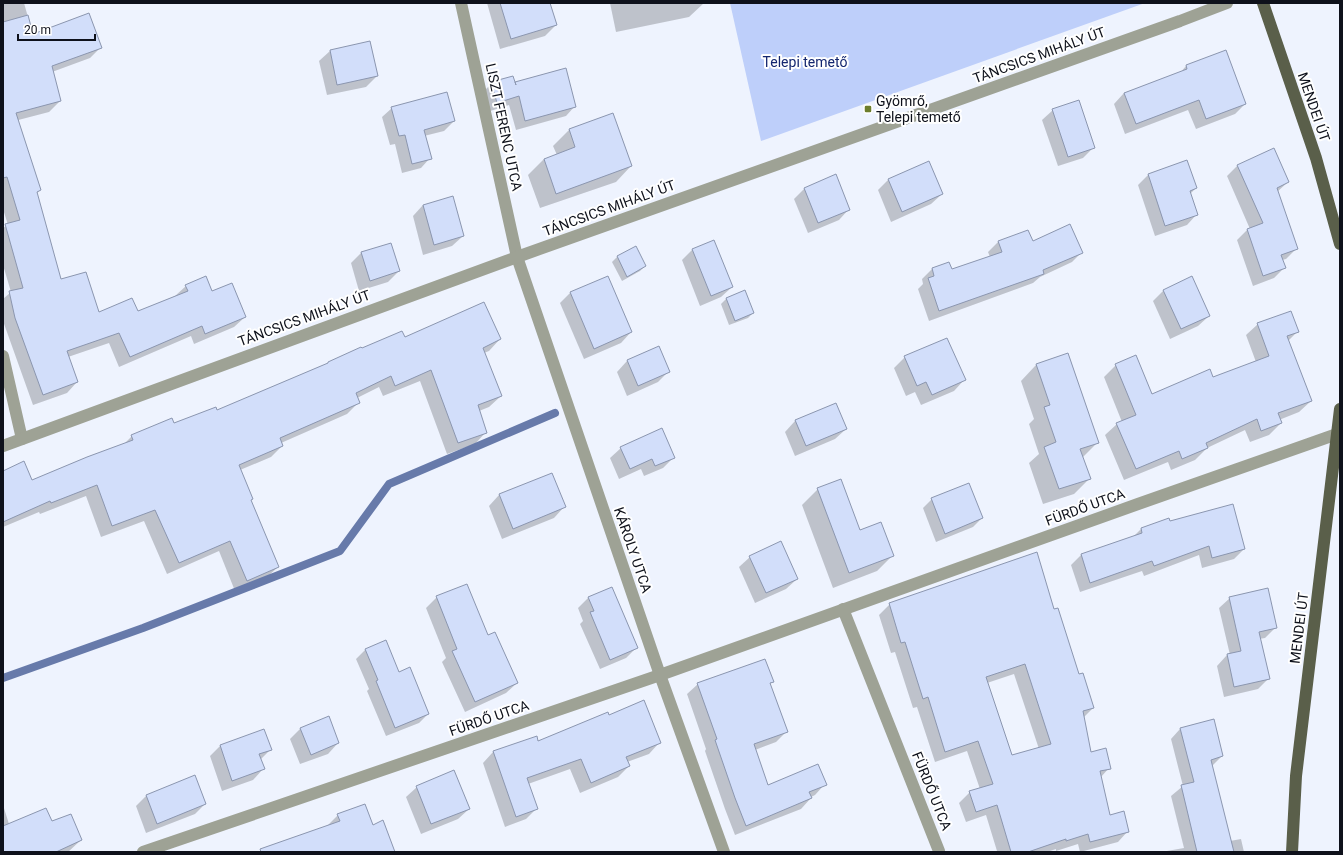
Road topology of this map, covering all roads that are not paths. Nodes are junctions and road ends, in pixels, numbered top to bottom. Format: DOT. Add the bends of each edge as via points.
graph roads {
  1 [pos="461,3"];
  2 [pos="1264,3"];
  3 [pos="1221,4"];
  4 [pos="1340,244"];
  5 [pos="517,257"];
  6 [pos="3,356"];
  7 [pos="1340,409"];
  8 [pos="1338,434"];
  9 [pos="22,439"];
  10 [pos="3,446"];
  11 [pos="843,609"];
  12 [pos="660,675"];
  13 [pos="939,851"];
  14 [pos="143,852"];
  15 [pos="724,852"];
  16 [pos="1292,852"];
  1 -- 5 [label="street, LISZT FERENC UTCA"];
  2 -- 4 [label="main road, MENDEI ÚT" via="1316,158"];
  3 -- 5 [label="street, TÁNCSICS MIHÁLY ÚT" via="1172,24"];
  5 -- 9 [label="street, TÁNCSICS MIHÁLY ÚT"];
  5 -- 12 [label="street, KÁROLY UTCA"];
  6 -- 9 [label="street"];
  7 -- 8 [label="main road, MENDEI ÚT"];
  8 -- 11 [label="street, FÜRDŐ UTCA"];
  8 -- 16 [label="main road, MENDEI ÚT" via="1296,776"];
  9 -- 10 [label="street, TÁNCSICS MIHÁLY ÚT"];
  11 -- 12 [label="street, FÜRDŐ UTCA"];
  11 -- 13 [label="street, FÜRDŐ UTCA"];
  12 -- 14 [label="street, FÜRDŐ UTCA"];
  12 -- 15 [label="street, KÁROLY UTCA"];
}
